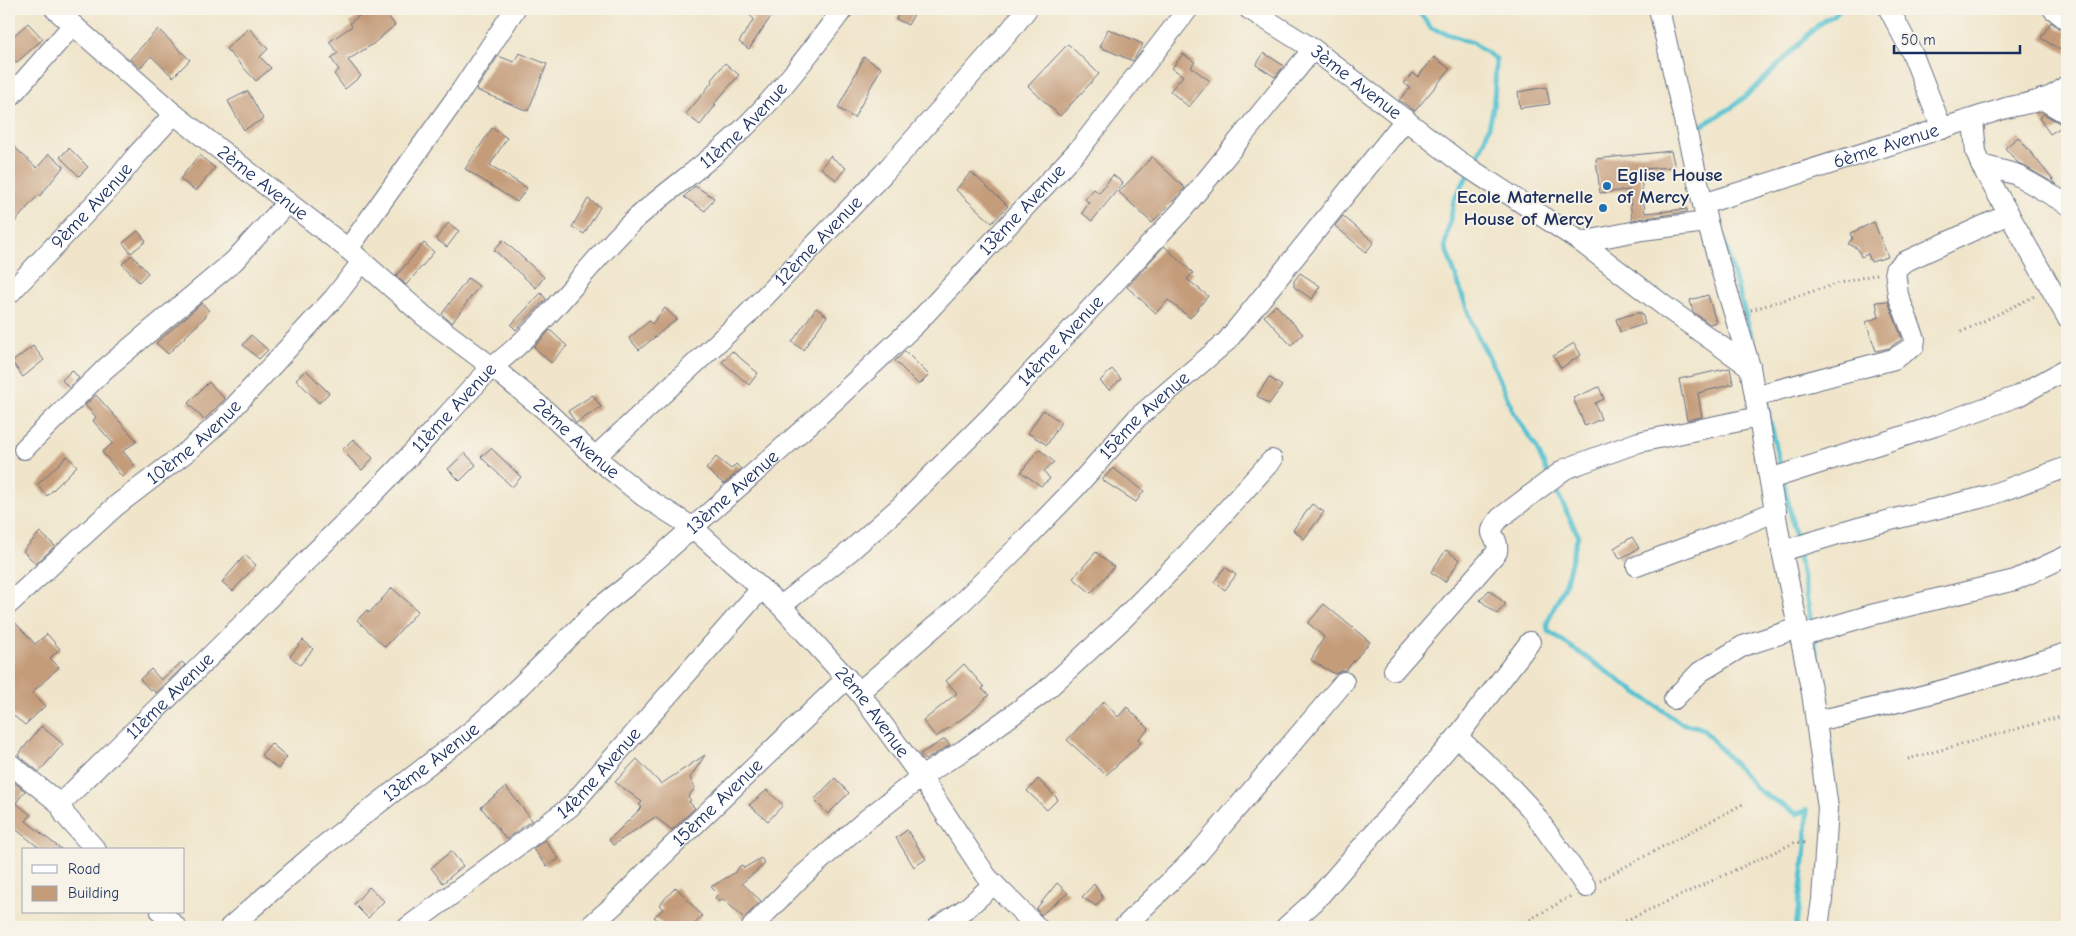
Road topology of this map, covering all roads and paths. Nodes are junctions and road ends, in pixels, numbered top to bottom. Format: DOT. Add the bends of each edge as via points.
graph roads {
  1 [pos="55,9"];
  2 [pos="516,9"];
  3 [pos="843,9"];
  4 [pos="1027,9"];
  5 [pos="1188,9"];
  6 [pos="1249,9"];
  7 [pos="1659,9"];
  8 [pos="1889,9"];
  9 [pos="2053,9"];
  10 [pos="2067,20"];
  11 [pos="73,25"];
  12 [pos="1313,50"];
  13 [pos="2067,85"];
  14 [pos="9,98"];
  15 [pos="2042,98"];
  16 [pos="174,114"];
  17 [pos="2067,114"];
  18 [pos="1406,119"];
  19 [pos="1973,120"];
  20 [pos="1942,129"];
  21 [pos="1981,164"];
  22 [pos="288,202"];
  23 [pos="2067,204"];
  24 [pos="1705,213"];
  25 [pos="2009,214"];
  26 [pos="1581,242"];
  27 [pos="355,255"];
  28 [pos="1895,270"];
  29 [pos="2051,288"];
  30 [pos="9,294"];
  31 [pos="1735,316"];
  32 [pos="2067,317"];
  33 [pos="1961,332"];
  34 [pos="492,367"];
  35 [pos="1750,367"];
  36 [pos="2067,369"];
  37 [pos="1755,396"];
  38 [pos="1759,417"];
  39 [pos="24,449"];
  40 [pos="595,457"];
  41 [pos="1272,460"];
  42 [pos="2067,467"];
  43 [pos="1770,479"];
  44 [pos="1776,511"];
  45 [pos="692,527"];
  46 [pos="1782,551"];
  47 [pos="2067,556"];
  48 [pos="1637,566"];
  49 [pos="761,590"];
  50 [pos="9,604"];
  51 [pos="781,606"];
  52 [pos="1799,632"];
  53 [pos="1530,642"];
  54 [pos="2067,654"];
  55 [pos="1394,670"];
  56 [pos="1344,682"];
  57 [pos="853,685"];
  58 [pos="1674,699"];
  59 [pos="2067,715"];
  60 [pos="1816,721"];
  61 [pos="1457,737"];
  62 [pos="1908,759"];
  63 [pos="9,763"];
  64 [pos="921,777"];
  65 [pos="60,804"];
  66 [pos="1743,804"];
  67 [pos="1826,844"];
  68 [pos="94,848"];
  69 [pos="994,884"];
  70 [pos="1586,887"];
  71 [pos="163,914"];
  72 [pos="176,927"];
  73 [pos="230,927"];
  74 [pos="408,927"];
  75 [pos="589,927"];
  76 [pos="752,927"];
  77 [pos="938,927"];
  78 [pos="1037,927"];
  79 [pos="1124,927"];
  80 [pos="1286,927"];
  81 [pos="1517,927"];
  82 [pos="1612,927"];
  83 [pos="1818,927"];
  1 -- 11 [label="street, 2ème Avenue"];
  2 -- 27 [label="street, 10ème Avenue"];
  3 -- 34 [label="street, 11ème Avenue" via="745,128 631,224 552,310"];
  4 -- 40 [label="street, 12ème Avenue" via="883,174 774,288"];
  5 -- 45 [label="street, 13ème Avenue" via="1081,147 916,324 815,419"];
  6 -- 12 [label="street, 3ème Avenue"];
  7 -- 24 [label="street"];
  8 -- 20 [label="street" via="1913,55"];
  9 -- 10 [label="street"];
  11 -- 14 [label="street"];
  11 -- 16 [label="street, 2ème Avenue"];
  12 -- 18 [label="street, 3ème Avenue"];
  12 -- 51 [label="street, 14ème Avenue" via="1183,209 990,417 901,506"];
  13 -- 15 [label="street, 6ème Avenue" via="2061,92"];
  15 -- 17 [label="street"];
  15 -- 19 [label="street, 6ème Avenue"];
  16 -- 22 [label="street, 2ème Avenue"];
  16 -- 30 [label="street, 9ème Avenue" via="116,181"];
  18 -- 26 [label="street, 3ème Avenue" via="1460,162"];
  18 -- 57 [label="street, 15ème Avenue" via="1227,341 1137,418 1077,486 954,609"];
  19 -- 20 [label="street, 6ème Avenue"];
  19 -- 21 [label="street" via="1976,152"];
  20 -- 24 [label="street, 6ème Avenue"];
  21 -- 23 [label="street" via="2015,174"];
  21 -- 25 [label="street"];
  22 -- 27 [label="street, 2ème Avenue"];
  22 -- 39 [label="street" via="234,262 106,368"];
  24 -- 26 [label="street, 6ème Avenue"];
  24 -- 31 [label="street"];
  25 -- 28 [label="street" via="1904,262"];
  25 -- 29 [label="street"];
  26 -- 35 [label="street, 3ème Avenue" via="1666,308"];
  27 -- 34 [label="street, 2ème Avenue" via="424,316"];
  27 -- 50 [label="street, 10ème Avenue" via="334,298 222,420 189,450 117,505"];
  28 -- 31 [label="path" via="1840,283"];
  28 -- 37 [label="street" via="1898,295 1915,339 1914,346 1894,359"];
  29 -- 32 [label="street"];
  29 -- 33 [label="path"];
  31 -- 35 [label="street"];
  34 -- 40 [label="street, 2ème Avenue"];
  34 -- 65 [label="street, 11ème Avenue" via="371,497"];
  35 -- 37 [label="street"];
  36 -- 43 [label="street" via="2018,396"];
  37 -- 38 [label="street"];
  38 -- 43 [label="street"];
  38 -- 55 [label="street" via="1639,442 1565,469 1500,518 1492,528 1496,552"];
  40 -- 45 [label="street, 2ème Avenue" via="643,496"];
  41 -- 64 [label="street" via="1188,553 1044,692"];
  42 -- 46 [label="street" via="1988,496 1858,528"];
  43 -- 44 [label="street"];
  44 -- 46 [label="street"];
  44 -- 48 [label="street"];
  45 -- 49 [label="street, 2ème Avenue"];
  45 -- 73 [label="street, 13ème Avenue" via="600,607 474,729 321,848"];
  46 -- 52 [label="street"];
  47 -- 52 [label="street" via="2015,580"];
  49 -- 51 [label="street, 2ème Avenue"];
  49 -- 74 [label="street, 14ème Avenue" via="570,807"];
  51 -- 57 [label="street, 2ème Avenue"];
  52 -- 58 [label="street" via="1743,646 1700,672"];
  52 -- 60 [label="street"];
  53 -- 61 [label="street"];
  54 -- 60 [label="street" via="1884,706"];
  56 -- 79 [label="street" via="1198,855"];
  57 -- 64 [label="street, 2ème Avenue"];
  57 -- 75 [label="street, 15ème Avenue" via="658,860"];
  59 -- 62 [label="path"];
  60 -- 67 [label="street" via="1828,808"];
  61 -- 70 [label="street" via="1502,777 1530,808"];
  61 -- 80 [label="street" via="1315,901"];
  63 -- 65 [label="street"];
  64 -- 69 [label="street, 2ème Avenue"];
  64 -- 76 [label="street" via="834,847"];
  65 -- 68 [label="street" via="65,815"];
  66 -- 70 [label="path"];
  67 -- 82 [label="path" via="1796,842"];
  67 -- 83 [label="street"];
  69 -- 77 [label="street" via="968,908"];
  69 -- 78 [label="street, 2ème Avenue"];
  70 -- 81 [label="path"];
  71 -- 72 [label="street"];
}
